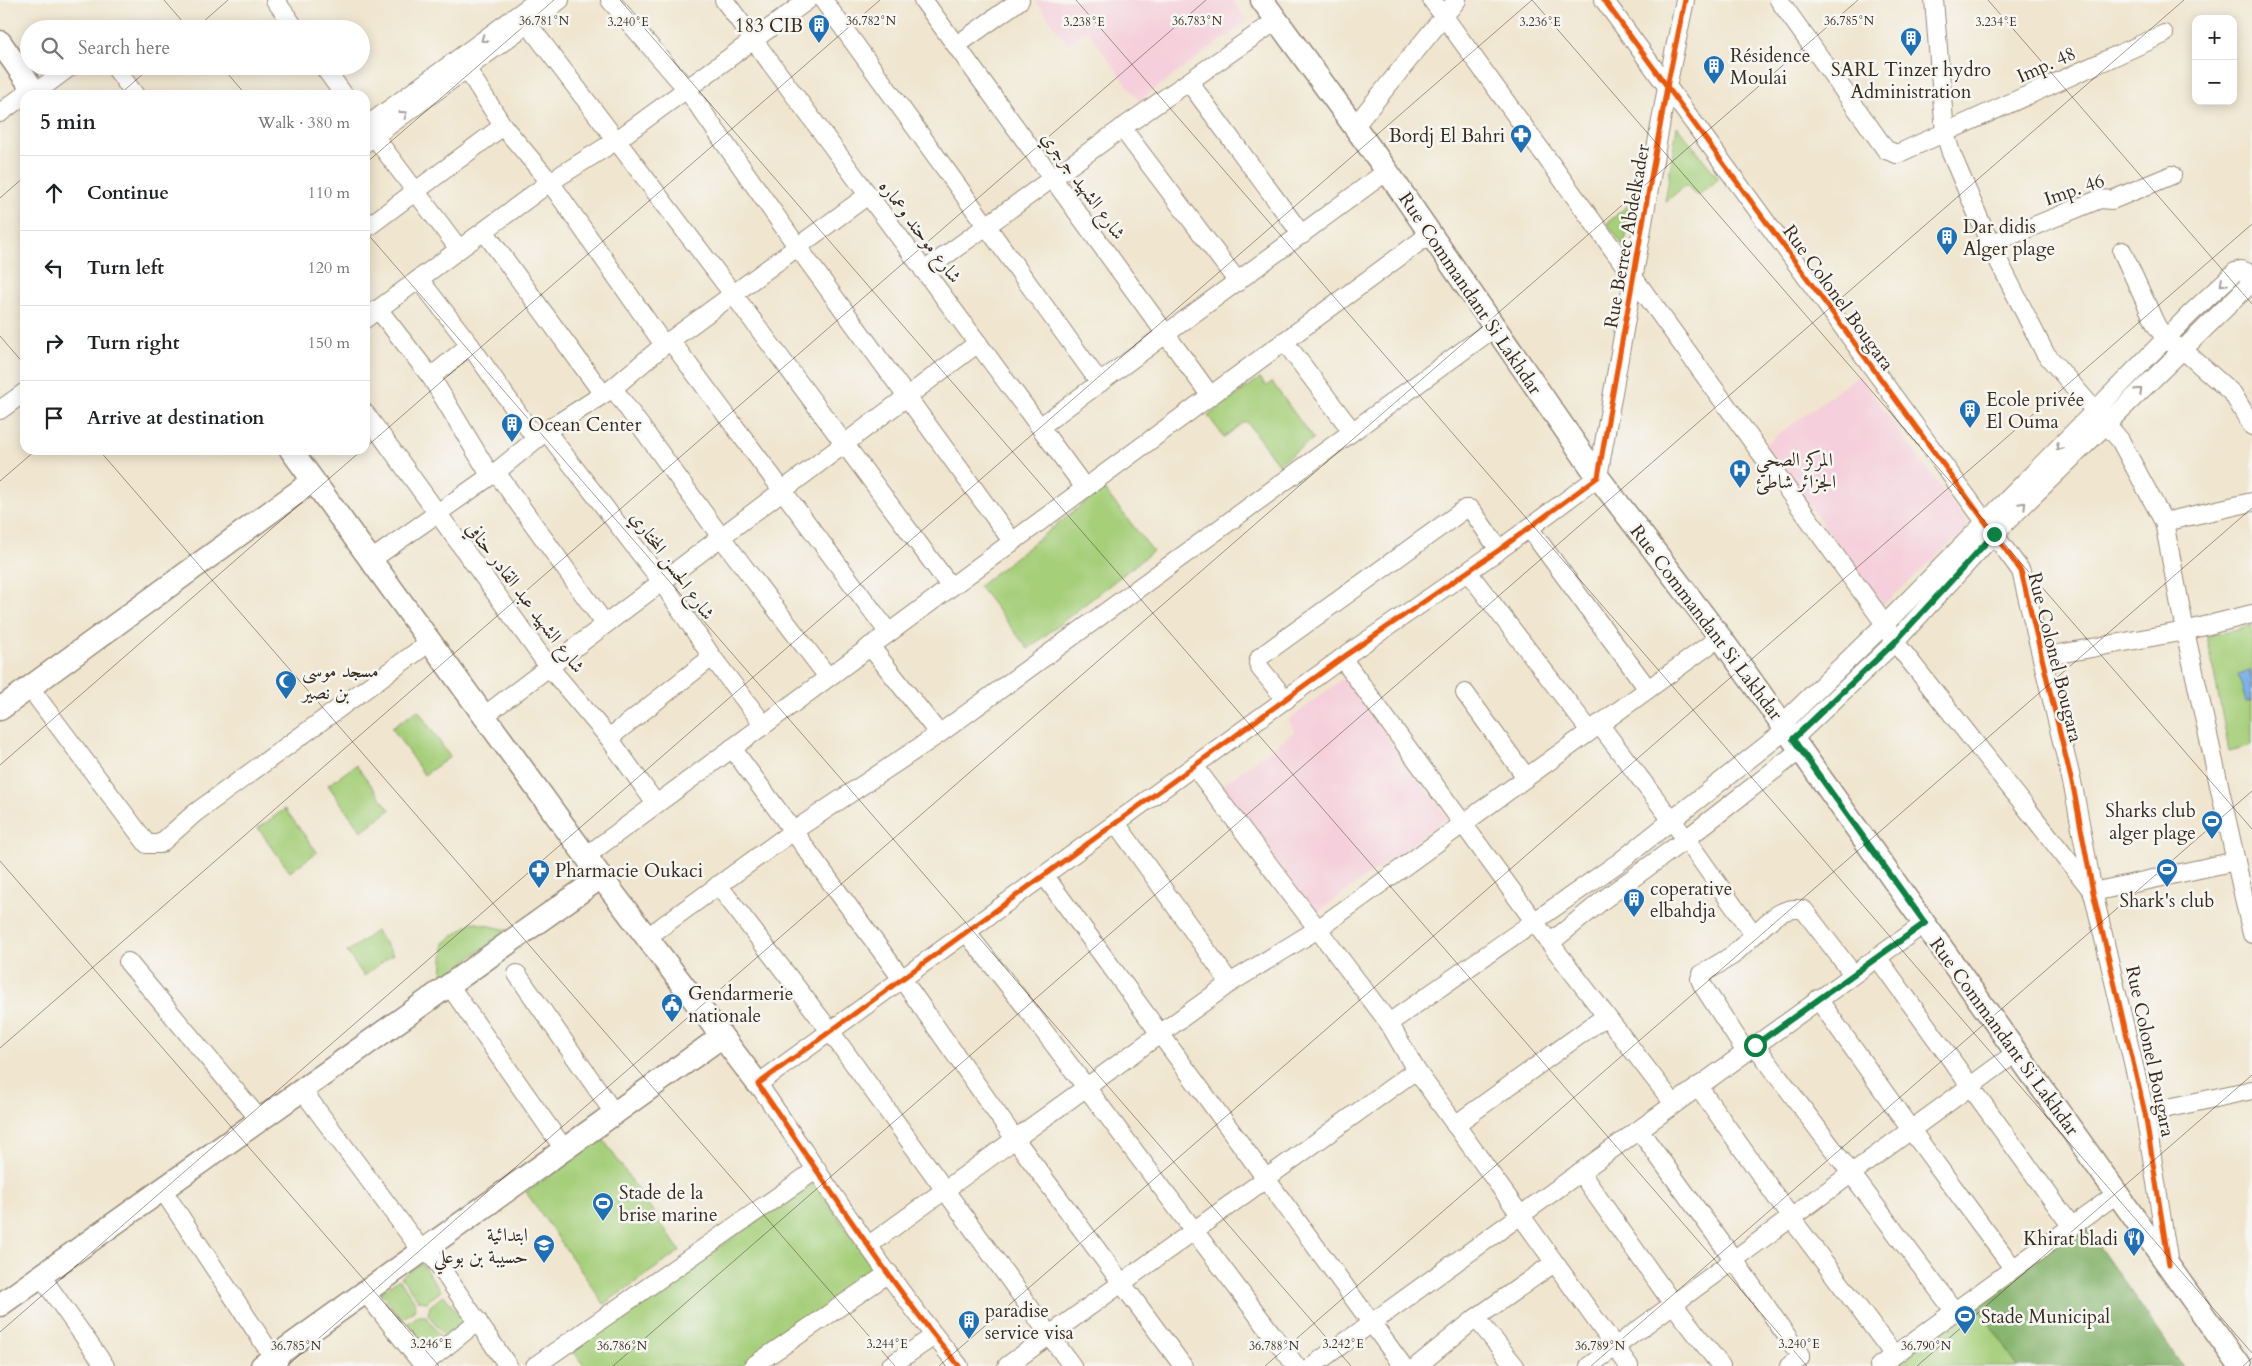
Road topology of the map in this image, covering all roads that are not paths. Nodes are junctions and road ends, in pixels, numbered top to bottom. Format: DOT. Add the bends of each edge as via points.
graph roads {
  1 [pos="275,0"];
  2 [pos="538,0"];
  3 [pos="560,0"];
  4 [pos="610,0"];
  5 [pos="724,0"];
  6 [pos="808,0"];
  7 [pos="823,0"];
  8 [pos="923,0"];
  9 [pos="1020,0"];
  10 [pos="1262,0"];
  11 [pos="1432,0"];
  12 [pos="1457,0"];
  13 [pos="1604,0"];
  14 [pos="1685,0"];
  15 [pos="1780,0"];
  16 [pos="1934,0"];
  17 [pos="1444,16"];
  18 [pos="289,20"];
  19 [pos="1276,21"];
  20 [pos="528,24"];
  21 [pos="2164,34"];
  22 [pos="753,39"];
  23 [pos="0,42"];
  24 [pos="957,45"];
  25 [pos="466,69"];
  26 [pos="20,71"];
  27 [pos="23,75"];
  28 [pos="60,75"];
  29 [pos="121,75"];
  30 [pos="330,75"];
  31 [pos="1189,82"];
  32 [pos="1667,87"];
  33 [pos="686,88"];
  34 [pos="33,90"];
  35 [pos="39,90"];
  36 [pos="131,90"];
  37 [pos="340,90"];
  38 [pos="20,102"];
  39 [pos="0,113"];
  40 [pos="503,126"];
  41 [pos="1354,127"];
  42 [pos="1122,128"];
  43 [pos="370,130"];
  44 [pos="370,130"];
  45 [pos="1945,133"];
  46 [pos="370,136"];
  47 [pos="617,140"];
  48 [pos="1387,171"];
  49 [pos="2172,176"];
  50 [pos="1053,178"];
  51 [pos="550,182"];
  52 [pos="416,190"];
  53 [pos="868,195"];
  54 [pos="370,224"];
  55 [pos="986,228"];
  56 [pos="484,231"];
  57 [pos="1430,234"];
  58 [pos="1302,235"];
  59 [pos="1990,244"];
  60 [pos="797,246"];
  61 [pos="459,249"];
  62 [pos="2122,251"];
  63 [pos="924,271"];
  64 [pos="419,279"];
  65 [pos="1633,279"];
  66 [pos="1238,282"];
  67 [pos="733,294"];
  68 [pos="372,314"];
  69 [pos="1494,328"];
  70 [pos="1166,335"];
  71 [pos="2166,340"];
  72 [pos="667,342"];
  73 [pos="1284,342"];
  74 [pos="978,343"];
  75 [pos="470,345"];
  76 [pos="2182,348"];
  77 [pos="431,377"];
  78 [pos="1100,383"];
  79 [pos="608,391"];
  80 [pos="1210,395"];
  81 [pos="20,396"];
  82 [pos="908,396"];
  83 [pos="0,410"];
  84 [pos="2101,416"];
  85 [pos="370,420"];
  86 [pos="1041,426"];
  87 [pos="2252,426"];
  88 [pos="1352,431"];
  89 [pos="541,435"];
  90 [pos="845,444"];
  91 [pos="295,455"];
  92 [pos="493,474"];
  93 [pos="310,476"];
  94 [pos="1598,477"];
  95 [pos="1085,488"];
  96 [pos="784,490"];
  97 [pos="2252,502"];
  98 [pos="436,512"];
  99 [pos="2164,522"];
  100 [pos="1989,527"];
  101 [pos="1529,528"];
  102 [pos="721,537"];
  103 [pos="1012,541"];
  104 [pos="1499,550"];
  105 [pos="371,560"];
  106 [pos="1468,572"];
  107 [pos="662,582"];
  108 [pos="950,586"];
  109 [pos="2252,614"];
  110 [pos="605,624"];
  111 [pos="1885,624"];
  112 [pos="2185,631"];
  113 [pos="889,633"];
  114 [pos="1720,637"];
  115 [pos="430,642"];
  116 [pos="1895,642"];
  117 [pos="870,646"];
  118 [pos="712,657"];
  119 [pos="2042,657"];
  120 [pos="1342,658"];
  121 [pos="550,666"];
  122 [pos="828,677"];
  123 [pos="30,688"];
  124 [pos="1648,688"];
  125 [pos="0,690"];
  126 [pos="1465,693"];
  127 [pos="1286,700"];
  128 [pos="0,709"];
  129 [pos="484,716"];
  130 [pos="764,725"];
  131 [pos="1594,728"];
  132 [pos="939,734"];
  133 [pos="1790,736"];
  134 [pos="608,738"];
  135 [pos="732,748"];
  136 [pos="1194,766"];
  137 [pos="1526,777"];
  138 [pos="656,804"];
  139 [pos="1671,821"];
  140 [pos="1116,823"];
  141 [pos="1464,823"];
  142 [pos="792,832"];
  143 [pos="1686,839"];
  144 [pos="586,856"];
  145 [pos="2236,861"];
  146 [pos="1044,875"];
  147 [pos="601,877"];
  148 [pos="718,885"];
  149 [pos="2093,892"];
  150 [pos="1534,920"];
  151 [pos="1925,923"];
  152 [pos="1318,929"];
  153 [pos="966,932"];
  154 [pos="2252,934"];
  155 [pos="1754,935"];
  156 [pos="646,938"];
  157 [pos="1550,943"];
  158 [pos="1878,957"];
  159 [pos="128,962"];
  160 [pos="517,974"];
  161 [pos="1853,974"];
  162 [pos="902,979"];
  163 [pos="1230,983"];
  164 [pos="449,985"];
  165 [pos="1818,999"];
  166 [pos="1606,1016"];
  167 [pos="1389,1023"];
  168 [pos="830,1031"];
  169 [pos="1159,1034"];
  170 [pos="721,1037"];
  171 [pos="1751,1048"];
  172 [pos="2017,1052"];
  173 [pos="1416,1070"];
  174 [pos="758,1084"];
  175 [pos="1698,1086"];
  176 [pos="1086,1087"];
  177 [pos="1971,1087"];
  178 [pos="302,1090"];
  179 [pos="2252,1090"];
  180 [pos="1674,1104"];
  181 [pos="614,1113"];
  182 [pos="2145,1113"];
  183 [pos="260,1120"];
  184 [pos="1455,1125"];
  185 [pos="1638,1130"];
  186 [pos="1911,1130"];
  187 [pos="1015,1139"];
  188 [pos="564,1149"];
  189 [pos="817,1170"];
  190 [pos="1580,1172"];
  191 [pos="1851,1174"];
  192 [pos="1265,1179"];
  193 [pos="162,1190"];
  194 [pos="944,1191"];
  195 [pos="2118,1193"];
  196 [pos="1520,1217"];
  197 [pos="1791,1218"];
  198 [pos="2072,1227"];
  199 [pos="1195,1230"];
  200 [pos="869,1245"];
  201 [pos="424,1249"];
  202 [pos="1734,1260"];
  203 [pos="1554,1263"];
  204 [pos="2169,1265"];
  205 [pos="2013,1268"];
  206 [pos="889,1273"];
  207 [pos="41,1276"];
  208 [pos="1121,1283"];
  209 [pos="365,1292"];
  210 [pos="1673,1304"];
  211 [pos="0,1305"];
  212 [pos="1955,1312"];
  213 [pos="1476,1318"];
  214 [pos="478,1321"];
  215 [pos="1372,1323"];
  216 [pos="1048,1335"];
  217 [pos="934,1336"];
  218 [pos="1615,1347"];
  219 [pos="1894,1355"];
  220 [pos="271,1363"];
  221 [pos="105,1366"];
  222 [pos="508,1366"];
  223 [pos="534,1366"];
  224 [pos="753,1366"];
  225 [pos="890,1366"];
  226 [pos="959,1366"];
  227 [pos="1007,1366"];
  228 [pos="1072,1366"];
  229 [pos="1183,1366"];
  230 [pos="1296,1366"];
  231 [pos="1312,1366"];
  232 [pos="1403,1366"];
  233 [pos="1417,1366"];
  234 [pos="1515,1366"];
  235 [pos="1589,1366"];
  236 [pos="1629,1366"];
  237 [pos="1721,1366"];
  238 [pos="1790,1366"];
  239 [pos="1879,1366"];
  240 [pos="2240,1366"];
  1 -- 18 [label="street"];
  2 -- 43 [label="street, one-way"];
  3 -- 20 [label="street"];
  4 -- 33 [label="street"];
  5 -- 22 [label="street, شارع موحند وعماره"];
  6 -- 22 [label="street"];
  7 -- 55 [label="street"];
  8 -- 24 [label="street, شارع الشهيد جرجري"];
  9 -- 24 [label="street"];
  10 -- 19 [label="main road, Rue Commandant Si Lakhdar"];
  11 -- 17 [label="street"];
  12 -- 17 [label="street"];
  13 -- 32 [label="street, Rue Colonel Bougara"];
  14 -- 32 [label="street, Rue Berrec Abdelkader"];
  15 -- 45 [label="street, Imp. 48" via="1886,150 1897,154"];
  16 -- 45 [label="street"];
  17 -- 41 [label="street"];
  17 -- 65 [label="street"];
  19 -- 31 [label="street"];
  19 -- 41 [label="main road, Rue Commandant Si Lakhdar"];
  20 -- 25 [label="street"];
  20 -- 47 [label="street"];
  21 -- 45 [label="street, Imp. 48"];
  22 -- 33 [label="street"];
  22 -- 53 [label="street, شارع موحند وعماره"];
  23 -- 26 [label="main road"];
  24 -- 50 [label="street, شارع الشهيد جرجري"];
  25 -- 40 [label="street"];
  44 -- 25 [label="street, one-way"];
  27 -- 34 [label="main road"];
  28 -- 35 [label="street"];
  29 -- 36 [label="street"];
  30 -- 37 [label="street"];
  31 -- 42 [label="street"];
  31 -- 58 [label="street"];
  32 -- 65 [label="street, Rue Berrec Abdelkader"];
  32 -- 100 [label="street, Rue Colonel Bougara"];
  33 -- 47 [label="street"];
  33 -- 60 [label="street"];
  38 -- 39 [label="street"];
  40 -- 51 [label="street"];
  40 -- 52 [label="street"];
  41 -- 48 [label="main road, Rue Commandant Si Lakhdar"];
  42 -- 50 [label="street"];
  42 -- 66 [label="street"];
  45 -- 59 [label="street"];
  46 -- 52 [label="street"];
  47 -- 51 [label="street"];
  47 -- 67 [label="street"];
  48 -- 57 [label="main road, Rue Commandant Si Lakhdar"];
  48 -- 58 [label="street"];
  49 -- 59 [label="street, Imp. 46" via="2112,200 2100,199"];
  50 -- 55 [label="street"];
  50 -- 70 [label="street, شارع الشهيد جرجري"];
  51 -- 56 [label="street"];
  51 -- 72 [label="street"];
  52 -- 54 [label="street"];
  52 -- 61 [label="street"];
  53 -- 60 [label="street"];
  53 -- 63 [label="street, شارع موحند وعماره"];
  55 -- 63 [label="street"];
  55 -- 78 [label="street"];
  56 -- 61 [label="street"];
  56 -- 79 [label="street"];
  57 -- 69 [label="main road, Rue Commandant Si Lakhdar"];
  57 -- 73 [label="street"];
  58 -- 66 [label="street"];
  59 -- 84 [label="street" via="2045,353"];
  60 -- 67 [label="street"];
  60 -- 82 [label="street"];
  61 -- 64 [label="street"];
  62 -- 71 [label="street"];
  63 -- 74 [label="street, شارع موحند وعماره"];
  64 -- 68 [label="street"];
  64 -- 75 [label="street, شارع الحسن المختاري"];
  65 -- 94 [label="street, Rue Berrec Abdelkader"];
  65 -- 111 [label="street"];
  66 -- 70 [label="street"];
  67 -- 72 [label="street"];
  67 -- 90 [label="street"];
  68 -- 77 [label="street"];
  69 -- 88 [label="street"];
  69 -- 94 [label="main road, Rue Commandant Si Lakhdar"];
  70 -- 78 [label="street"];
  70 -- 80 [label="street, شارع الشهيد جرجري"];
  71 -- 76 [label="street"];
  76 -- 71 [label="street, one-way" via="2247,287 2251,278 2249,273 2235,272"];
  71 -- 84 [label="street"];
  72 -- 79 [label="street"];
  72 -- 96 [label="street"];
  73 -- 80 [label="street"];
  73 -- 88 [label="street"];
  74 -- 82 [label="street"];
  74 -- 86 [label="street, شارع موحند وعماره"];
  75 -- 77 [label="street"];
  75 -- 89 [label="street, شارع الحسن المختاري"];
  84 -- 76 [label="street, one-way"];
  76 -- 87 [label="street" via="2233,394"];
  77 -- 92 [label="street"];
  78 -- 86 [label="street"];
  79 -- 89 [label="street"];
  79 -- 102 [label="street"];
  80 -- 95 [label="street"];
  81 -- 83 [label="street"];
  82 -- 90 [label="street"];
  82 -- 103 [label="street"];
  84 -- 99 [label="street" via="2120,440"];
  84 -- 100 [label="street"];
  85 -- 98 [label="street, شارع الشهيد عبد القادر حنافي"];
  86 -- 95 [label="street, شارع موحند وعماره"];
  88 -- 132 [label="street"];
  89 -- 92 [label="street"];
  89 -- 107 [label="street, شارع الحسن المختاري"];
  90 -- 96 [label="street"];
  90 -- 108 [label="street"];
  91 -- 93 [label="main road"];
  92 -- 98 [label="street"];
  92 -- 110 [label="street"];
  93 -- 105 [label="main road"];
  93 -- 123 [label="main road"];
  93 -- 125 [label="main road"];
  94 -- 101 [label="street"];
  94 -- 114 [label="main road, Rue Commandant Si Lakhdar"];
  95 -- 103 [label="street"];
  96 -- 102 [label="street"];
  96 -- 113 [label="street"];
  97 -- 99 [label="street"];
  98 -- 105 [label="street"];
  98 -- 121 [label="street, شارع الشهيد عبد القادر حنافي"];
  99 -- 112 [label="street"];
  100 -- 111 [label="street"];
  100 -- 116 [label="street"];
  100 -- 119 [label="street, Rue Colonel Bougara" via="2021,571"];
  101 -- 104 [label="street"];
  101 -- 124 [label="street"];
  102 -- 107 [label="street"];
  102 -- 122 [label="street"];
  103 -- 108 [label="street"];
  104 -- 106 [label="street"];
  104 -- 127 [label="street" via="1473,512 1465,509 1260,657 1260,668"];
  105 -- 115 [label="main road"];
  106 -- 120 [label="street"];
  106 -- 131 [label="street"];
  107 -- 110 [label="street"];
  107 -- 118 [label="street, شارع الحسن المختاري"];
  108 -- 113 [label="street"];
  109 -- 112 [label="street"];
  110 -- 121 [label="street"];
  111 -- 116 [label="street"];
  111 -- 133 [label="street"];
  112 -- 119 [label="street"];
  112 -- 145 [label="street"];
  113 -- 117 [label="street"];
  114 -- 124 [label="street"];
  114 -- 133 [label="main road, Rue Commandant Si Lakhdar"];
  115 -- 123 [label="street" via="190,817 160,844 146,844"];
  115 -- 129 [label="main road"];
  116 -- 133 [label="street"];
  116 -- 149 [label="street"];
  117 -- 122 [label="street"];
  117 -- 132 [label="street"];
  118 -- 130 [label="street, شارع الحسن المختاري"];
  118 -- 134 [label="street"];
  119 -- 149 [label="street, Rue Colonel Bougara" via="2074,791"];
  120 -- 127 [label="street"];
  120 -- 141 [label="street"];
  121 -- 129 [label="street"];
  121 -- 134 [label="street, شارع الشهيد عبد القادر حنافي"];
  122 -- 130 [label="street"];
  123 -- 128 [label="main road"];
  124 -- 131 [label="street"];
  126 -- 137 [label="street"];
  127 -- 136 [label="street"];
  129 -- 144 [label="main road"];
  130 -- 135 [label="street"];
  131 -- 137 [label="street"];
  131 -- 139 [label="street"];
  132 -- 142 [label="street"];
  133 -- 139 [label="street"];
  133 -- 143 [label="street"];
  133 -- 151 [label="main road, Rue Commandant Si Lakhdar"];
  134 -- 138 [label="street, شارع الشهيد عبد القادر حنافي"];
  135 -- 138 [label="street"];
  135 -- 142 [label="street"];
  136 -- 140 [label="street"];
  136 -- 152 [label="street"];
  137 -- 141 [label="street"];
  138 -- 144 [label="street"];
  139 -- 143 [label="street"];
  139 -- 150 [label="street" via="1618,863"];
  140 -- 146 [label="street"];
  140 -- 163 [label="street"];
  141 -- 150 [label="street"];
  141 -- 152 [label="street"];
  142 -- 148 [label="street"];
  142 -- 162 [label="street"];
  143 -- 155 [label="street"];
  143 -- 157 [label="street"];
  144 -- 147 [label="main road"];
  145 -- 149 [label="street"];
  145 -- 154 [label="street"];
  146 -- 153 [label="street"];
  146 -- 169 [label="street"];
  147 -- 156 [label="main road"];
  147 -- 164 [label="main road"];
  148 -- 156 [label="street"];
  148 -- 168 [label="street"];
  149 -- 182 [label="street, Rue Colonel Bougara"];
  150 -- 157 [label="street"];
  150 -- 167 [label="street"];
  151 -- 158 [label="street"];
  151 -- 172 [label="main road, Rue Commandant Si Lakhdar"];
  152 -- 163 [label="street"];
  152 -- 167 [label="street"];
  153 -- 162 [label="street"];
  153 -- 176 [label="street"];
  155 -- 161 [label="street" via="1776,914 1792,907 1804,910"];
  155 -- 171 [label="street" via="1733,955 1702,974 1700,979 1702,986"];
  156 -- 170 [label="main road"];
  157 -- 166 [label="street"];
  158 -- 161 [label="street"];
  158 -- 177 [label="street"];
  159 -- 183 [label="street"];
  160 -- 181 [label="street"];
  161 -- 165 [label="street"];
  162 -- 168 [label="street"];
  162 -- 187 [label="street"];
  163 -- 169 [label="street"];
  164 -- 178 [label="main road"];
  164 -- 188 [label="street"];
  165 -- 171 [label="street"];
  165 -- 186 [label="street"];
  166 -- 180 [label="street"];
  166 -- 184 [label="street"];
  167 -- 173 [label="street"];
  168 -- 174 [label="street"];
  168 -- 194 [label="street"];
  169 -- 176 [label="street"];
  169 -- 192 [label="street"];
  170 -- 174 [label="main road"];
  170 -- 181 [label="main road"];
  171 -- 175 [label="street"];
  171 -- 191 [label="street"];
  172 -- 177 [label="street"];
  172 -- 195 [label="main road, Rue Commandant Si Lakhdar"];
  173 -- 184 [label="street"];
  173 -- 192 [label="street"];
  174 -- 189 [label="street"];
  175 -- 180 [label="street"];
  175 -- 197 [label="street"];
  176 -- 187 [label="street"];
  176 -- 199 [label="street"];
  177 -- 186 [label="street"];
  177 -- 198 [label="street"];
  178 -- 183 [label="main road"];
  178 -- 201 [label="street"];
  179 -- 182 [label="street"];
  180 -- 185 [label="street"];
  181 -- 188 [label="main road"];
  182 -- 204 [label="street, Rue Colonel Bougara"];
  183 -- 193 [label="main road"];
  184 -- 196 [label="street"];
  185 -- 190 [label="street"];
  185 -- 202 [label="street"];
  186 -- 191 [label="street"];
  186 -- 205 [label="street"];
  187 -- 194 [label="street"];
  187 -- 208 [label="street"];
  188 -- 201 [label="main road"];
  189 -- 200 [label="street"];
  189 -- 223 [label="street"];
  190 -- 196 [label="street"];
  190 -- 210 [label="street"];
  191 -- 197 [label="street"];
  191 -- 212 [label="street"];
  192 -- 199 [label="street"];
  192 -- 215 [label="street"];
  193 -- 207 [label="main road"];
  193 -- 220 [label="street"];
  194 -- 200 [label="street"];
  194 -- 216 [label="street"];
  195 -- 198 [label="street"];
  195 -- 204 [label="main road, Rue Commandant Si Lakhdar"];
  196 -- 203 [label="street"];
  196 -- 215 [label="street"];
  197 -- 202 [label="street"];
  197 -- 219 [label="street"];
  198 -- 205 [label="street"];
  199 -- 208 [label="street"];
  199 -- 230 [label="street"];
  200 -- 206 [label="street"];
  201 -- 209 [label="main road"];
  201 -- 214 [label="street"];
  202 -- 210 [label="street"];
  202 -- 238 [label="street" via="1800,1355"];
  203 -- 213 [label="street"];
  203 -- 218 [label="street"];
  204 -- 240 [label="main road, Rue Commandant Si Lakhdar"];
  205 -- 212 [label="street"];
  206 -- 217 [label="street"];
  206 -- 224 [label="street"];
  207 -- 211 [label="main road"];
  207 -- 221 [label="street"];
  208 -- 216 [label="street"];
  208 -- 229 [label="street"];
  209 -- 214 [label="street" via="423,1365"];
  209 -- 220 [label="main road"];
  210 -- 218 [label="street"];
  210 -- 237 [label="street"];
  212 -- 219 [label="street"];
  213 -- 233 [label="street"];
  213 -- 234 [label="street"];
  214 -- 222 [label="street"];
  215 -- 231 [label="street"];
  215 -- 232 [label="street"];
  216 -- 227 [label="street"];
  216 -- 228 [label="street"];
  217 -- 225 [label="street"];
  217 -- 226 [label="street"];
  218 -- 235 [label="street"];
  218 -- 236 [label="street"];
  219 -- 239 [label="street"];
}
